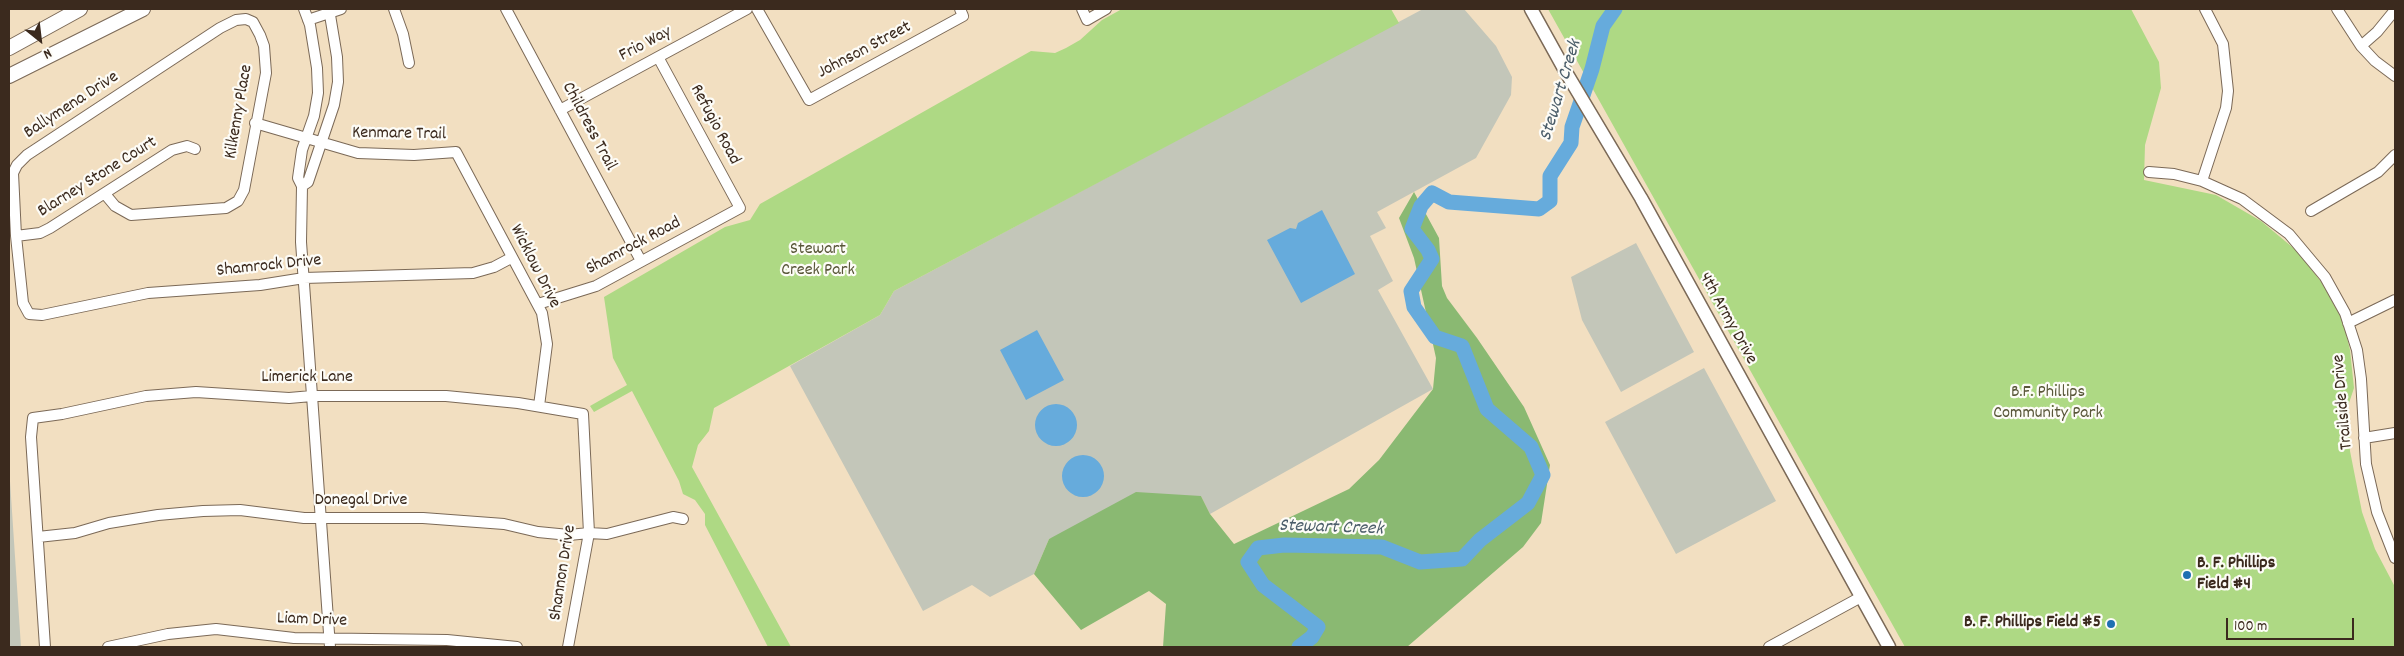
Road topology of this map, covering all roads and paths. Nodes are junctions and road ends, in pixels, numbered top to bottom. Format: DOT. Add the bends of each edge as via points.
graph roads {
  1 [pos="80,9"];
  2 [pos="143,9"];
  3 [pos="304,9"];
  4 [pos="341,9"];
  5 [pos="394,9"];
  6 [pos="747,9"];
  7 [pos="757,9"];
  8 [pos="1082,9"];
  9 [pos="1106,9"];
  10 [pos="2205,9"];
  11 [pos="2337,9"];
  12 [pos="510,10"];
  13 [pos="1532,10"];
  14 [pos="2395,10"];
  15 [pos="330,11"];
  16 [pos="962,13"];
  17 [pos="308,20"];
  18 [pos="253,22"];
  19 [pos="2361,46"];
  20 [pos="9,48"];
  21 [pos="658,57"];
  22 [pos="409,63"];
  23 [pos="9,76"];
  24 [pos="2395,76"];
  25 [pos="560,110"];
  26 [pos="255,123"];
  27 [pos="306,138"];
  28 [pos="321,144"];
  29 [pos="195,148"];
  30 [pos="456,152"];
  31 [pos="2395,155"];
  32 [pos="2149,172"];
  33 [pos="2202,181"];
  34 [pos="302,186"];
  35 [pos="105,194"];
  36 [pos="740,208"];
  37 [pos="2312,211"];
  38 [pos="16,236"];
  39 [pos="511,258"];
  40 [pos="642,261"];
  41 [pos="304,278"];
  42 [pos="2395,300"];
  43 [pos="538,304"];
  44 [pos="29,314"];
  45 [pos="2348,323"];
  46 [pos="312,396"];
  47 [pos="539,406"];
  48 [pos="583,414"];
  49 [pos="2395,433"];
  50 [pos="2364,438"];
  51 [pos="321,517"];
  52 [pos="683,518"];
  53 [pos="589,533"];
  54 [pos="38,537"];
  55 [pos="2395,558"];
  56 [pos="1862,597"];
  57 [pos="330,643"];
  58 [pos="45,647"];
  59 [pos="108,647"];
  60 [pos="517,647"];
  61 [pos="568,647"];
  62 [pos="1769,647"];
  63 [pos="1889,647"];
  1 -- 20 [label="main road"];
  2 -- 23 [label="main road"];
  3 -- 17 [label="street"];
  4 -- 15 [label="street"];
  5 -- 22 [label="street"];
  6 -- 21 [label="street, Frio Way"];
  7 -- 16 [label="street, Johnson Street" via="809,100"];
  8 -- 9 [label="street" via="1087,20"];
  10 -- 33 [label="street" via="2223,44 2228,91 2226,108"];
  11 -- 19 [label="street"];
  12 -- 25 [label="street, Childress Trail"];
  13 -- 56 [label="street, 4th Army Drive"];
  14 -- 19 [label="street"];
  15 -- 17 [label="street"];
  15 -- 28 [label="street" via="338,82"];
  17 -- 27 [label="street" via="318,93"];
  18 -- 26 [label="street, Kilkenny Place" via="262,41 266,63"];
  18 -- 38 [label="street, Ballymena Drive" via="236,20 220,28 21,160 13,173"];
  19 -- 24 [label="street"];
  21 -- 25 [label="street, Frio Way"];
  21 -- 36 [label="street, Refugio Road"];
  25 -- 40 [label="street, Childress Trail"];
  26 -- 27 [label="street, Kenmare Trail"];
  26 -- 35 [label="street, Kilkenny Place" via="244,190 233,206 131,215 115,206"];
  27 -- 28 [label="street, Kenmare Trail"];
  27 -- 34 [label="street" via="298,178"];
  28 -- 30 [label="street, Kenmare Trail" via="358,153 414,155"];
  28 -- 34 [label="street" via="308,182"];
  29 -- 35 [label="street, Blarney Stone Court" via="187,146 172,150"];
  30 -- 39 [label="street, Wicklow Drive"];
  31 -- 37 [label="street" via="2378,172"];
  32 -- 33 [label="street, Trailside Drive"];
  33 -- 45 [label="street, Trailside Drive" via="2242,200 2289,234 2325,277"];
  34 -- 41 [label="street" via="300,227"];
  35 -- 38 [label="street, Blarney Stone Court" via="45,230"];
  36 -- 40 [label="street, Shamrock Road"];
  38 -- 44 [label="street, Ballymena Drive" via="23,303"];
  39 -- 41 [label="street, Shamrock Drive" via="489,269 472,272"];
  39 -- 43 [label="street, Wicklow Drive"];
  40 -- 43 [label="street, Shamrock Road" via="583,292"];
  41 -- 44 [label="street, Shamrock Drive" via="260,285 148,293 42,315"];
  41 -- 46 [label="street"];
  42 -- 45 [label="street"];
  43 -- 47 [label="street, Wicklow Drive" via="547,344"];
  45 -- 50 [label="street, Trailside Drive" via="2359,364"];
  46 -- 47 [label="street, Limerick Lane" via="420,394"];
  46 -- 51 [label="street"];
  46 -- 54 [label="street, Limerick Lane" via="289,398 181,392 33,418 31,437"];
  47 -- 48 [label="street, Limerick Lane"];
  48 -- 53 [label="street, Shannon Drive"];
  49 -- 50 [label="street"];
  50 -- 55 [label="street, Trailside Drive" via="2366,464 2377,512"];
  51 -- 53 [label="street, Donegal Drive" via="423,518 504,524 570,535"];
  51 -- 54 [label="street, Donegal Drive" via="240,510 182,512 109,523 76,533"];
  51 -- 57 [label="street"];
  52 -- 53 [label="street, Donegal Drive" via="673,517 607,534"];
  53 -- 61 [label="street, Shannon Drive"];
  54 -- 58 [label="street"];
  56 -- 62 [label="street"];
  56 -- 63 [label="street, 4th Army Drive"];
  57 -- 59 [label="street, Liam Drive" via="216,629 168,634"];
  57 -- 60 [label="street, Liam Drive" via="447,640"];
}
